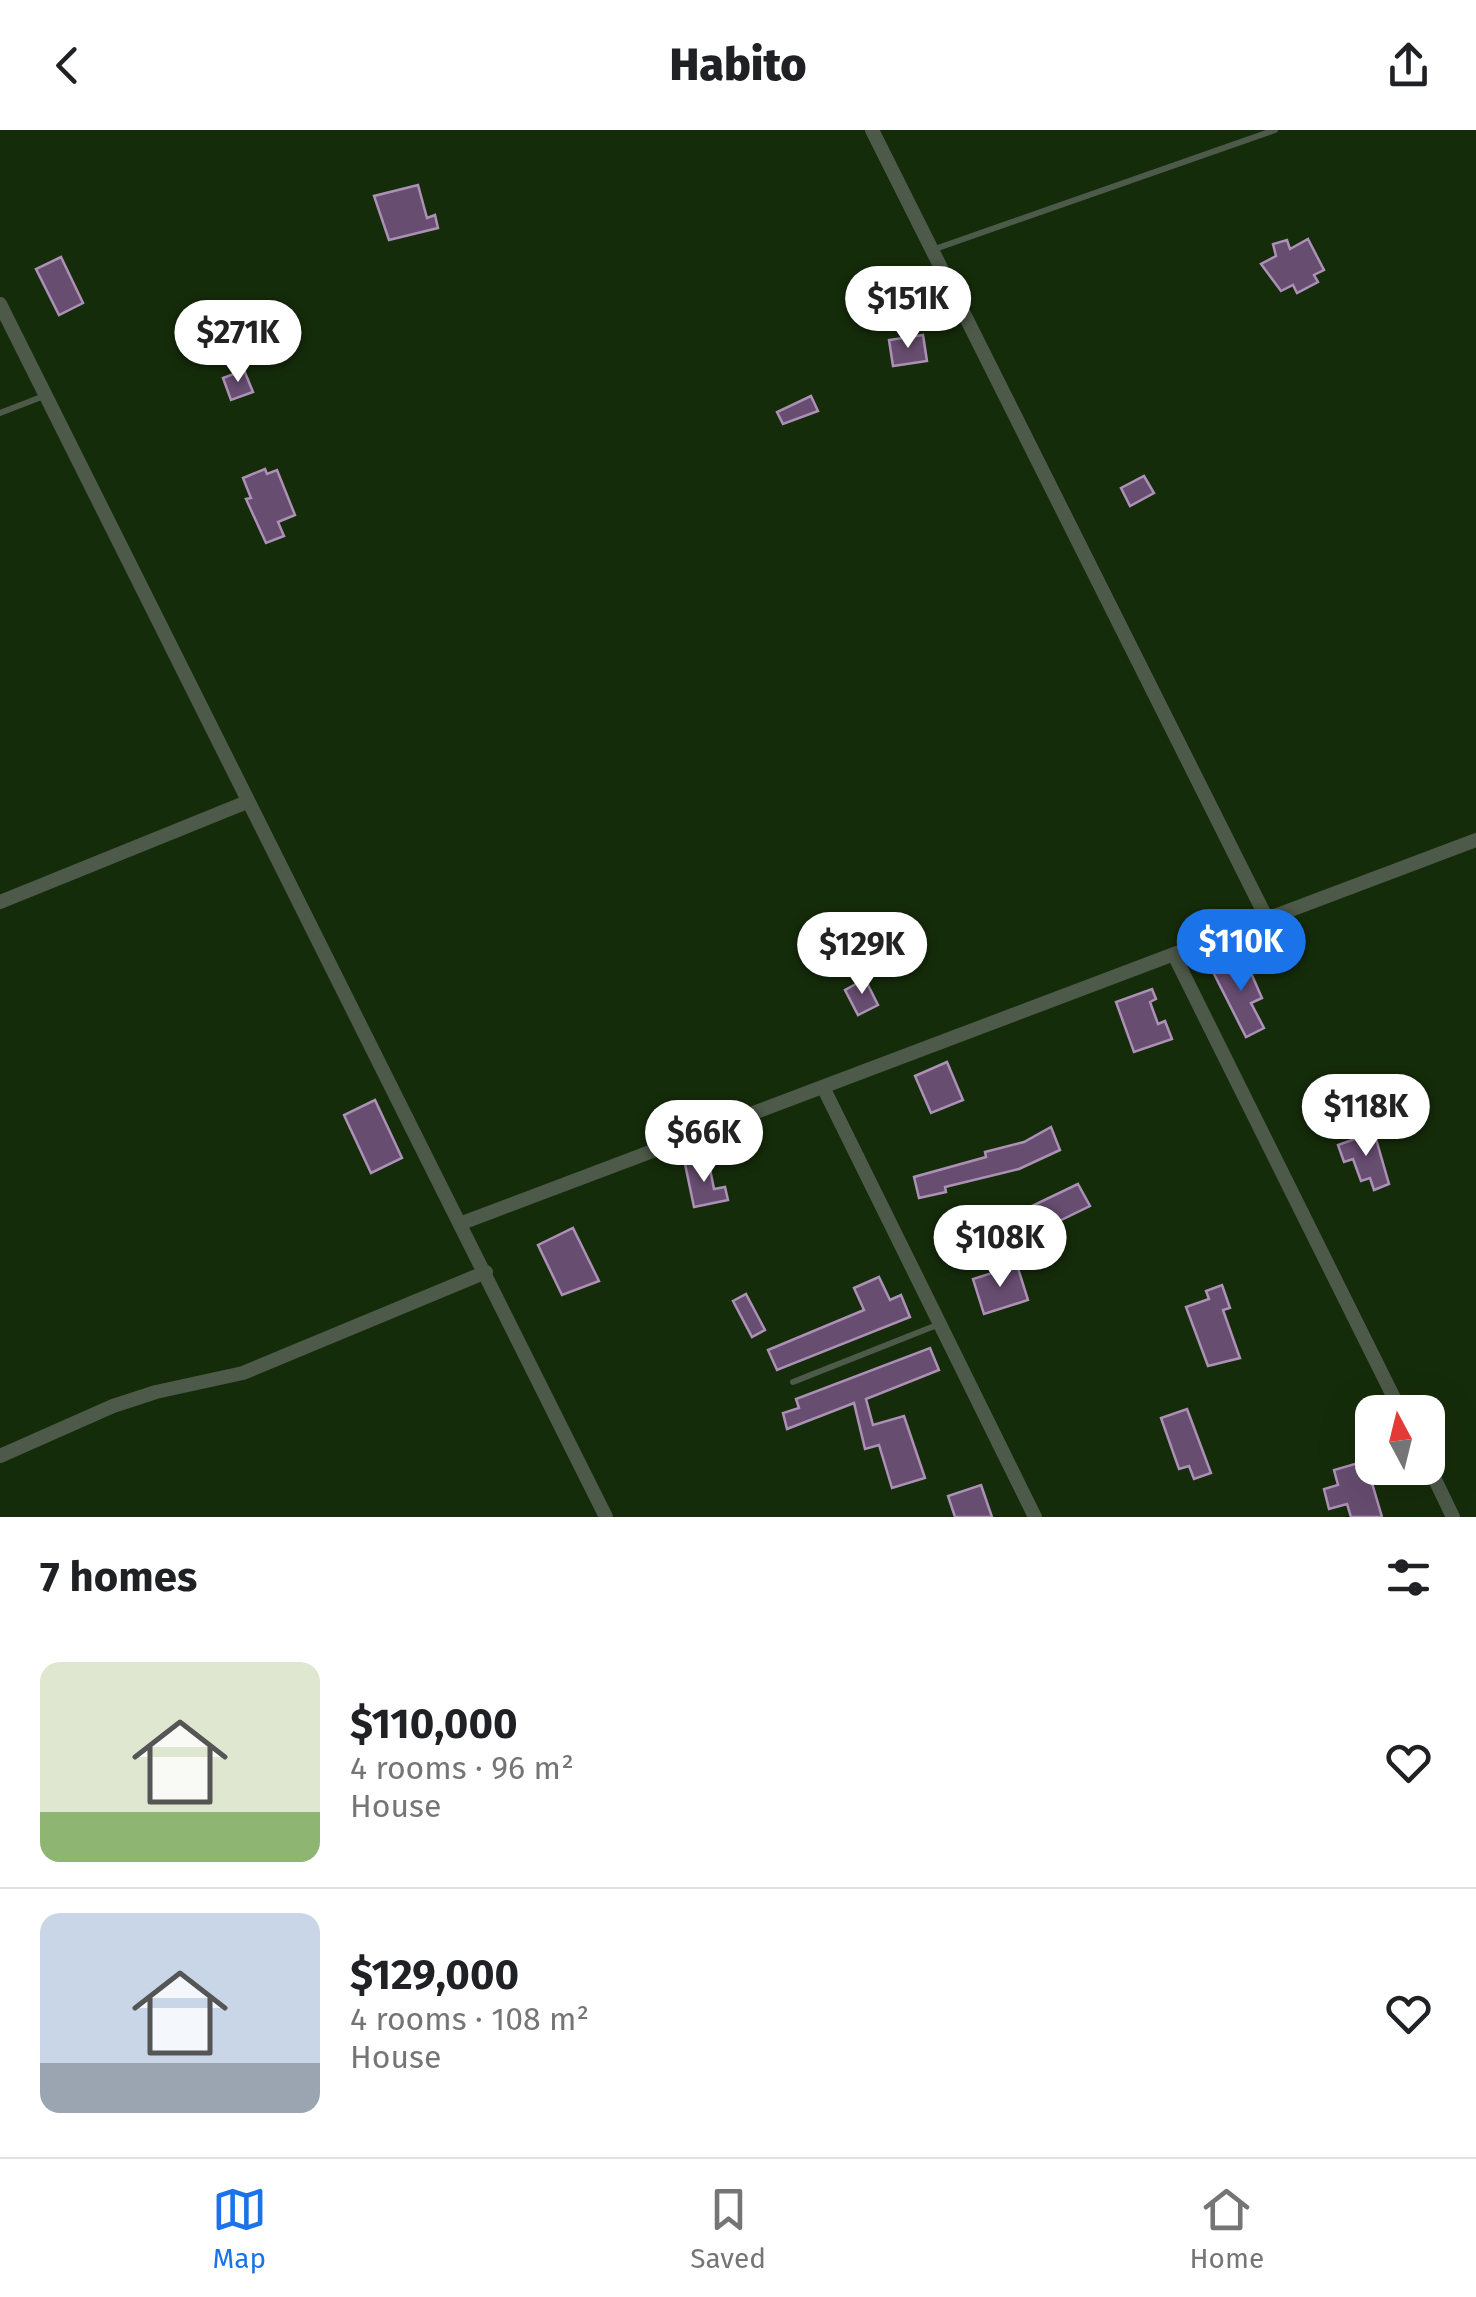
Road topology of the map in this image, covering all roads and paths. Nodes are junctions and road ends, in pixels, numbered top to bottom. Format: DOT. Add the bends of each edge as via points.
graph roads {
  1 [pos="872,130"];
  2 [pos="1275,130"];
  3 [pos="931,250"];
  4 [pos="0,304"];
  5 [pos="46,396"];
  6 [pos="0,413"];
  7 [pos="247,802"];
  8 [pos="1476,840"];
  9 [pos="0,902"];
  10 [pos="1266,917"];
  11 [pos="1174,955"];
  12 [pos="824,1089"];
  13 [pos="462,1224"];
  14 [pos="486,1272"];
  15 [pos="938,1324"];
  16 [pos="793,1382"];
  17 [pos="1393,1395"];
  18 [pos="0,1456"];
  19 [pos="1438,1485"];
  20 [pos="606,1517"];
  21 [pos="1036,1517"];
  22 [pos="1453,1517"];
  1 -- 3 [label="street"];
  2 -- 3 [label="lane"];
  3 -- 10 [label="street"];
  4 -- 5 [label="street"];
  5 -- 6 [label="lane"];
  5 -- 7 [label="street"];
  7 -- 9 [label="street"];
  7 -- 13 [label="street"];
  8 -- 10 [label="street"];
  10 -- 11 [label="street"];
  11 -- 12 [label="street"];
  11 -- 17 [label="street"];
  12 -- 13 [label="street"];
  12 -- 15 [label="street"];
  13 -- 14 [label="street"];
  14 -- 18 [label="street" via="243,1373 113,1406"];
  14 -- 20 [label="street"];
  15 -- 16 [label="lane"];
  15 -- 21 [label="street"];
  19 -- 22 [label="street"];
}
